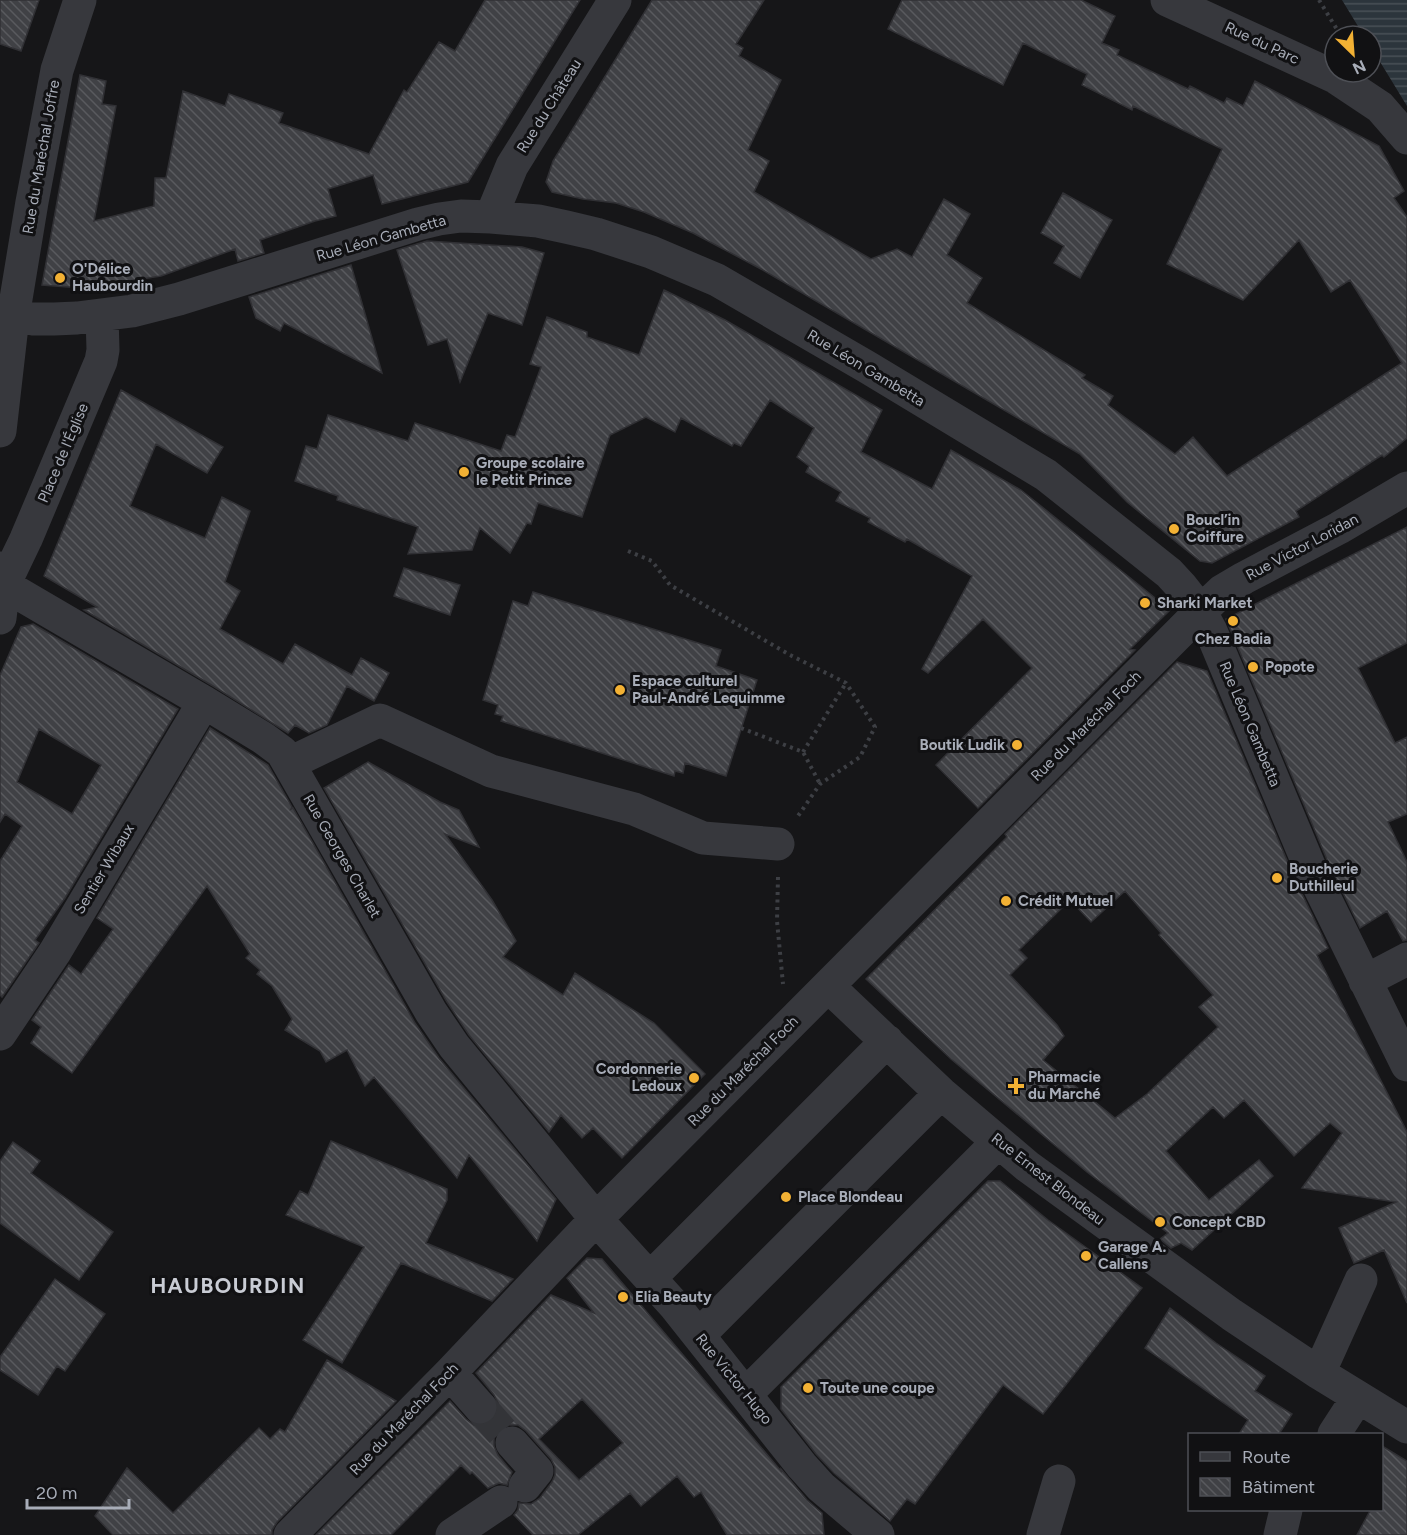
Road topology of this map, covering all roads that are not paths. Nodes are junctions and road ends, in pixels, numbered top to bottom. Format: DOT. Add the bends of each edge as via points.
graph roads {
  1 [pos="80,0"];
  2 [pos="615,0"];
  3 [pos="1167,0"];
  4 [pos="1407,138"];
  5 [pos="491,217"];
  6 [pos="7,316"];
  7 [pos="102,316"];
  8 [pos="0,431"];
  9 [pos="1407,488"];
  10 [pos="2,576"];
  11 [pos="1201,610"];
  12 [pos="0,618"];
  13 [pos="204,702"];
  14 [pos="290,763"];
  15 [pos="778,844"];
  16 [pos="1407,959"];
  17 [pos="1365,981"];
  18 [pos="828,986"];
  19 [pos="0,1034"];
  20 [pos="886,1041"];
  21 [pos="1407,1065"];
  22 [pos="941,1092"];
  23 [pos="998,1142"];
  24 [pos="596,1219"];
  25 [pos="650,1278"];
  26 [pos="1361,1280"];
  27 [pos="699,1335"];
  28 [pos="450,1373"];
  29 [pos="1319,1373"];
  30 [pos="746,1394"];
  31 [pos="1358,1397"];
  32 [pos="480,1407"];
  33 [pos="1407,1427"];
  34 [pos="1335,1433"];
  35 [pos="512,1443"];
  36 [pos="1059,1481"];
  37 [pos="1286,1511"];
  38 [pos="866,1532"];
  39 [pos="290,1535"];
  40 [pos="452,1535"];
  41 [pos="1043,1535"];
  42 [pos="1280,1535"];
  1 -- 6 [label="street, Rue du Maréchal Joffre" via="57,70"];
  2 -- 5 [label="street, Rue du Château" via="512,166"];
  3 -- 4 [label="street, Rue du Parc" via="1335,77 1380,107"];
  5 -- 7 [label="street, Rue Léon Gambetta" via="461,216 418,224 179,299"];
  5 -- 11 [label="street, Rue Léon Gambetta" via="538,221 596,234 717,280 1046,475 1169,573"];
  6 -- 7 [label="street, Rue Léon Gambetta"];
  6 -- 8 [label="street, Rue du Maréchal Joffre"];
  7 -- 10 [label="street, Place de l'Église" via="101,361 26,539"];
  9 -- 11 [label="street, Rue Victor Loridan" via="1222,591"];
  10 -- 12 [label="street, Place de l'Église"];
  10 -- 13 [label="street, Rue Georges Charlet"];
  11 -- 17 [label="street, Rue Léon Gambetta" via="1311,870"];
  11 -- 18 [label="street, Rue du Maréchal Foch"];
  13 -- 14 [label="street, Rue Georges Charlet" via="271,744"];
  13 -- 19 [label="street, Sentier Wibaux" via="55,952"];
  14 -- 15 [label="street" via="380,720 491,771 634,809 703,838"];
  14 -- 24 [label="street, Rue Georges Charlet" via="441,1028"];
  16 -- 17 [label="street"];
  17 -- 21 [label="street, Rue Léon Gambetta"];
  18 -- 20 [label="street, Rue Ernest Blondeau"];
  18 -- 24 [label="street, Rue du Maréchal Foch"];
  20 -- 22 [label="street, Rue Ernest Blondeau"];
  20 -- 25 [label="street"];
  22 -- 23 [label="street, Rue Ernest Blondeau"];
  22 -- 27 [label="street"];
  23 -- 29 [label="street, Rue Ernest Blondeau" via="1161,1265"];
  23 -- 30 [label="street"];
  24 -- 25 [label="street, Rue Victor Hugo"];
  24 -- 28 [label="street, Rue du Maréchal Foch"];
  25 -- 27 [label="street, Rue Victor Hugo"];
  26 -- 29 [label="street"];
  27 -- 30 [label="street, Rue Victor Hugo"];
  28 -- 32 [label="street"];
  28 -- 39 [label="street, Rue du Maréchal Foch"];
  29 -- 31 [label="street, Rue Ernest Blondeau"];
  30 -- 38 [label="street, Rue Victor Hugo" via="802,1466"];
  31 -- 33 [label="street, Rue Ernest Blondeau"];
  31 -- 34 [label="street"];
  35 -- 40 [label="street" via="537,1471 513,1494"];
  36 -- 41 [label="street"];
  37 -- 42 [label="street"];
}
